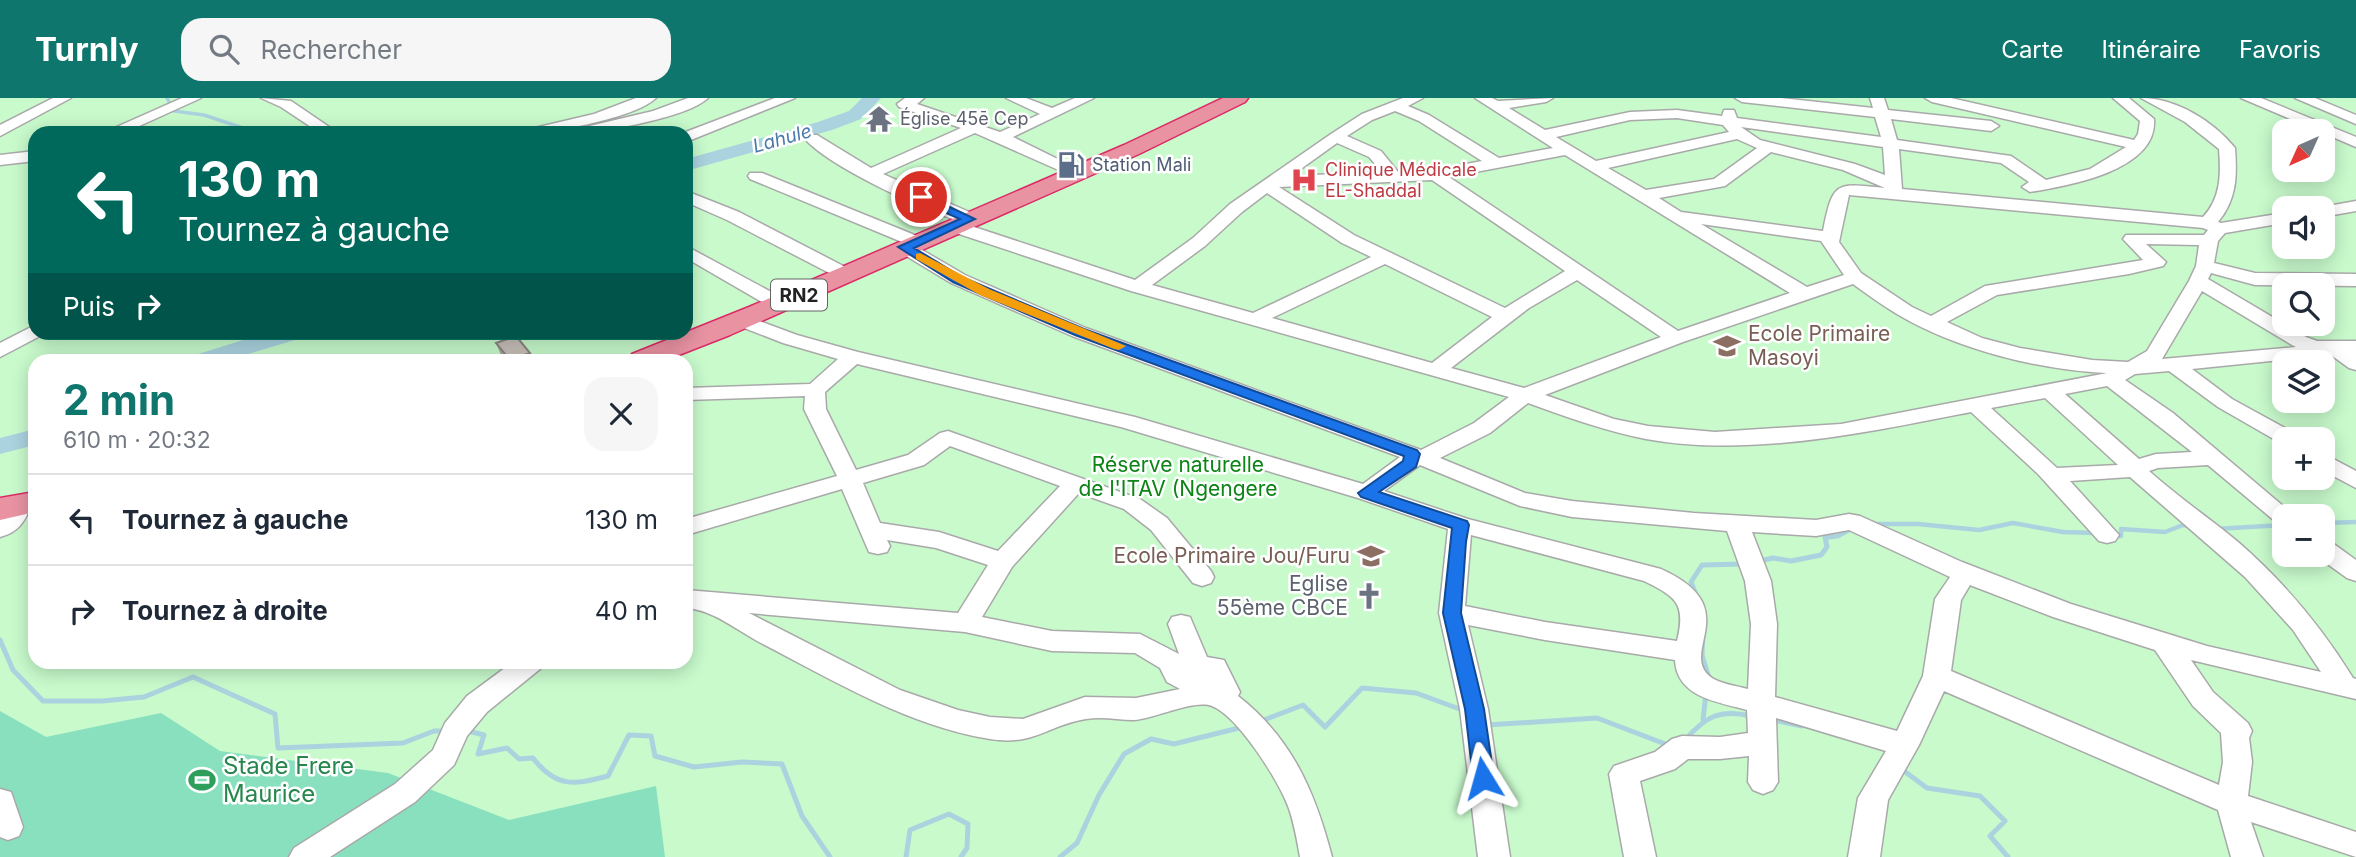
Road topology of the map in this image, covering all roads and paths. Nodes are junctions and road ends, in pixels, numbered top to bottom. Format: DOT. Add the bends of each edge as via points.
graph roads {
  1 [pos="64,98"];
  2 [pos="194,98"];
  3 [pos="268,98"];
  4 [pos="649,98"];
  5 [pos="701,98"];
  6 [pos="788,98"];
  7 [pos="885,98"];
  8 [pos="1013,98"];
  9 [pos="1087,98"];
  10 [pos="1238,98"];
  11 [pos="1416,98"];
  12 [pos="1546,98"];
  13 [pos="1624,98"];
  14 [pos="1728,98"];
  15 [pos="1742,98"];
  16 [pos="1877,98"];
  17 [pos="1932,98"];
  18 [pos="2120,98"];
  19 [pos="2148,98"];
  20 [pos="2248,98"];
  21 [pos="2302,98"];
  22 [pos="910,101"];
  23 [pos="1489,102"];
  24 [pos="2019,102"];
  25 [pos="1396,106"];
  26 [pos="1976,107"];
  27 [pos="1053,114"];
  28 [pos="1649,114"];
  29 [pos="1883,115"];
  30 [pos="1729,119"];
  31 [pos="2356,120"];
  32 [pos="2054,125"];
  33 [pos="128,126"];
  34 [pos="319,126"];
  35 [pos="561,126"];
  36 [pos="608,126"];
  37 [pos="1990,126"];
  38 [pos="974,128"];
  39 [pos="1,130"];
  40 [pos="28,133"];
  41 [pos="693,134"];
  42 [pos="1739,134"];
  43 [pos="1543,135"];
  44 [pos="1001,137"];
  45 [pos="812,138"];
  46 [pos="1336,138"];
  47 [pos="2356,142"];
  48 [pos="1891,145"];
  49 [pos="2137,145"];
  50 [pos="1768,147"];
  51 [pos="1567,150"];
  52 [pos="28,157"];
  53 [pos="2005,159"];
  54 [pos="0,160"];
  55 [pos="1496,163"];
  56 [pos="1594,166"];
  57 [pos="873,173"];
  58 [pos="1078,173"];
  59 [pos="1435,175"];
  60 [pos="756,176"];
  61 [pos="1393,176"];
  62 [pos="1270,184"];
  63 [pos="2043,185"];
  64 [pos="1893,189"];
  65 [pos="1642,196"];
  66 [pos="1945,197"];
  67 [pos="693,199"];
  68 [pos="2224,205"];
  69 [pos="2356,206"];
  70 [pos="2335,210"];
  71 [pos="1674,215"];
  72 [pos="2272,220"];
  73 [pos="961,222"];
  74 [pos="2261,222"];
  75 [pos="2212,231"];
  76 [pos="1830,237"];
  77 [pos="910,245"];
  78 [pos="693,255"];
  79 [pos="1385,257"];
  80 [pos="1578,272"];
  81 [pos="2202,273"];
  82 [pos="845,274"];
  83 [pos="1855,277"];
  84 [pos="2356,279"];
  85 [pos="1138,287"];
  86 [pos="1803,293"];
  87 [pos="779,304"];
  88 [pos="1506,316"];
  89 [pos="1256,319"];
  90 [pos="741,320"];
  91 [pos="1932,323"];
  92 [pos="28,335"];
  93 [pos="1676,338"];
  94 [pos="693,339"];
  95 [pos="692,340"];
  96 [pos="2356,347"];
  97 [pos="2334,348"];
  98 [pos="0,351"];
  99 [pos="657,354"];
  100 [pos="853,357"];
  101 [pos="2172,364"];
  102 [pos="2356,364"];
  103 [pos="2134,368"];
  104 [pos="1436,370"];
  105 [pos="2111,379"];
  106 [pos="815,390"];
  107 [pos="2049,391"];
  108 [pos="693,394"];
  109 [pos="1525,395"];
  110 [pos="1976,406"];
  111 [pos="2272,430"];
  112 [pos="1412,454"];
  113 [pos="2212,458"];
  114 [pos="2335,468"];
  115 [pos="2136,469"];
  116 [pos="2051,475"];
  117 [pos="849,478"];
  118 [pos="2356,481"];
  119 [pos="1075,484"];
  120 [pos="1366,493"];
  121 [pos="2272,507"];
  122 [pos="1736,522"];
  123 [pos="693,525"];
  124 [pos="1461,525"];
  125 [pos="2107,535"];
  126 [pos="2335,557"];
  127 [pos="1003,561"];
  128 [pos="2356,572"];
  129 [pos="1965,573"];
  130 [pos="1202,577"];
  131 [pos="699,601"];
  132 [pos="1452,613"];
  133 [pos="965,623"];
  134 [pos="1181,624"];
  135 [pos="2164,643"];
  136 [pos="1686,652"];
  137 [pos="522,669"];
  138 [pos="1937,676"];
  139 [pos="2350,688"];
  140 [pos="1218,696"];
  141 [pos="1761,704"];
  142 [pos="1254,728"];
  143 [pos="1763,743"];
  144 [pos="1905,745"];
  145 [pos="1763,782"];
  146 [pos="2233,802"];
  147 [pos="2356,845"];
  148 [pos="305,857"];
  149 [pos="1316,857"];
  150 [pos="1494,857"];
  151 [pos="1640,857"];
  152 [pos="1864,857"];
  153 [pos="2246,857"];
  1 -- 39 [label="street"];
  2 -- 33 [label="street"];
  3 -- 34 [label="street"];
  4 -- 35 [label="street"];
  5 -- 36 [label="street"];
  6 -- 41 [label="street"];
  7 -- 22 [label="street"];
  8 -- 27 [label="street"];
  9 -- 27 [label="street"];
  10 -- 58 [label="highway, RN2"];
  11 -- 25 [label="street"];
  12 -- 23 [label="street"];
  13 -- 28 [label="street"];
  14 -- 30 [label="street"];
  15 -- 29 [label="street"];
  16 -- 29 [label="street"];
  17 -- 26 [label="street"];
  18 -- 49 [label="street" via="2147,120 2144,140"];
  19 -- 68 [label="street" via="2181,112 2227,149"];
  20 -- 47 [label="street"];
  21 -- 31 [label="street"];
  22 -- 38 [label="street"];
  23 -- 43 [label="street"];
  24 -- 32 [label="street"];
  25 -- 46 [label="street" via="1367,117"];
  25 -- 55 [label="street"];
  26 -- 32 [label="street"];
  26 -- 37 [label="street"];
  27 -- 44 [label="street"];
  28 -- 30 [label="street"];
  28 -- 43 [label="street"];
  29 -- 37 [label="street"];
  29 -- 48 [label="street"];
  30 -- 42 [label="street"];
  30 -- 48 [label="street"];
  32 -- 49 [label="street"];
  37 -- 53 [label="street" via="2000,139"];
  38 -- 44 [label="street"];
  38 -- 57 [label="street"];
  39 -- 40 [label="street"];
  42 -- 50 [label="street"];
  42 -- 56 [label="street"];
  43 -- 51 [label="street"];
  44 -- 58 [label="street"];
  45 -- 57 [label="street"];
  46 -- 61 [label="street" via="1375,154"];
  46 -- 62 [label="street"];
  48 -- 53 [label="street"];
  48 -- 64 [label="street"];
  49 -- 63 [label="street" via="2104,170"];
  50 -- 64 [label="street" via="1849,167"];
  50 -- 65 [label="street" via="1719,183"];
  51 -- 55 [label="street"];
  51 -- 56 [label="street"];
  52 -- 54 [label="street"];
  53 -- 63 [label="street"];
  55 -- 59 [label="street"];
  56 -- 65 [label="street"];
  57 -- 73 [label="street"];
  58 -- 73 [label="highway, RN2"];
  59 -- 61 [label="street"];
  59 -- 80 [label="street"];
  60 -- 77 [label="street"];
  61 -- 62 [label="street"];
  62 -- 79 [label="street" via="1321,223"];
  62 -- 85 [label="street"];
  63 -- 66 [label="street"];
  64 -- 66 [label="street"];
  64 -- 76 [label="street" via="1844,191 1838,197"];
  65 -- 71 [label="street"];
  66 -- 75 [label="street"];
  67 -- 82 [label="street"];
  68 -- 74 [label="street"];
  68 -- 75 [label="street"];
  69 -- 70 [label="street"];
  71 -- 76 [label="street"];
  71 -- 86 [label="street"];
  72 -- 74 [label="street"];
  73 -- 77 [label="highway, RN2"];
  73 -- 85 [label="street"];
  74 -- 75 [label="street"];
  75 -- 81 [label="street"];
  75 -- 91 [label="street" via="2132,239 2157,262 1992,290"];
  76 -- 83 [label="street"];
  77 -- 82 [label="highway, RN2"];
  77 -- 112 [label="street" via="967,284 1079,332"];
  78 -- 87 [label="street"];
  79 -- 88 [label="street"];
  79 -- 89 [label="street"];
  80 -- 88 [label="street"];
  80 -- 93 [label="street"];
  81 -- 84 [label="street" via="2255,279"];
  81 -- 97 [label="street" via="2299,341"];
  81 -- 103 [label="street" via="2155,355"];
  82 -- 87 [label="highway, RN2"];
  83 -- 86 [label="street"];
  83 -- 91 [label="street" via="1905,311"];
  85 -- 89 [label="street"];
  86 -- 93 [label="street"];
  87 -- 90 [label="highway, RN2"];
  88 -- 104 [label="street"];
  89 -- 104 [label="street"];
  90 -- 94 [label="highway, RN2"];
  90 -- 100 [label="street"];
  91 -- 103 [label="street" via="2018,354"];
  92 -- 98 [label="street"];
  93 -- 109 [label="street"];
  95 -- 99 [label="highway, RN2"];
  96 -- 97 [label="street"];
  97 -- 101 [label="street"];
  97 -- 102 [label="street"];
  100 -- 106 [label="street"];
  100 -- 120 [label="street" via="1127,422"];
  101 -- 103 [label="street"];
  101 -- 111 [label="street"];
  103 -- 105 [label="street"];
  104 -- 109 [label="street"];
  105 -- 107 [label="street"];
  105 -- 113 [label="street"];
  106 -- 108 [label="street"];
  106 -- 117 [label="street" via="815,410"];
  107 -- 110 [label="street"];
  107 -- 115 [label="street"];
  109 -- 110 [label="street" via="1608,424 1715,439 1841,431"];
  109 -- 112 [label="street" via="1482,428 1422,458"];
  110 -- 116 [label="street"];
  112 -- 120 [label="street" via="1410,463"];
  112 -- 122 [label="street" via="1541,504 1622,515"];
  113 -- 115 [label="street" via="2156,461"];
  113 -- 121 [label="street"];
  114 -- 118 [label="street"];
  115 -- 116 [label="street"];
  115 -- 139 [label="street" via="2269,582"];
  116 -- 125 [label="street"];
  117 -- 119 [label="street" via="916,460 948,438"];
  117 -- 123 [label="street"];
  117 -- 127 [label="street" via="874,538 939,540"];
  119 -- 127 [label="street"];
  119 -- 130 [label="street" via="1116,497 1147,514"];
  120 -- 124 [label="street"];
  122 -- 129 [label="street" via="1816,528 1849,522"];
  122 -- 141 [label="street" via="1751,556 1762,611"];
  124 -- 132 [label="street"];
  124 -- 136 [label="street" via="1652,575 1674,585 1692,607"];
  126 -- 128 [label="street"];
  127 -- 133 [label="street"];
  129 -- 135 [label="street"];
  129 -- 138 [label="street" via="1948,599"];
  131 -- 133 [label="street"];
  131 -- 140 [label="street" via="890,697 990,728 1024,730 1085,708 1136,709 1200,695"];
  132 -- 136 [label="street"];
  132 -- 150 [label="street" via="1475,717"];
  133 -- 140 [label="street" via="1052,640 1140,644 1170,661 1177,675"];
  134 -- 140 [label="street" via="1197,667 1214,667 1226,692"];
  135 -- 139 [label="street"];
  135 -- 146 [label="street" via="2203,699 2238,731 2234,736 2239,758"];
  136 -- 141 [label="street" via="1703,685"];
  137 -- 148 [label="street" via="477,704 459,725 444,758 405,793"];
  138 -- 144 [label="street"];
  138 -- 146 [label="street"];
  140 -- 142 [label="street"];
  141 -- 143 [label="street"];
  141 -- 144 [label="street"];
  142 -- 149 [label="street" via="1289,776 1304,808"];
  143 -- 145 [label="street"];
  143 -- 151 [label="street" via="1682,747 1665,761 1624,774"];
  144 -- 152 [label="street" via="1873,798"];
  146 -- 147 [label="street"];
  146 -- 153 [label="street"];
}
